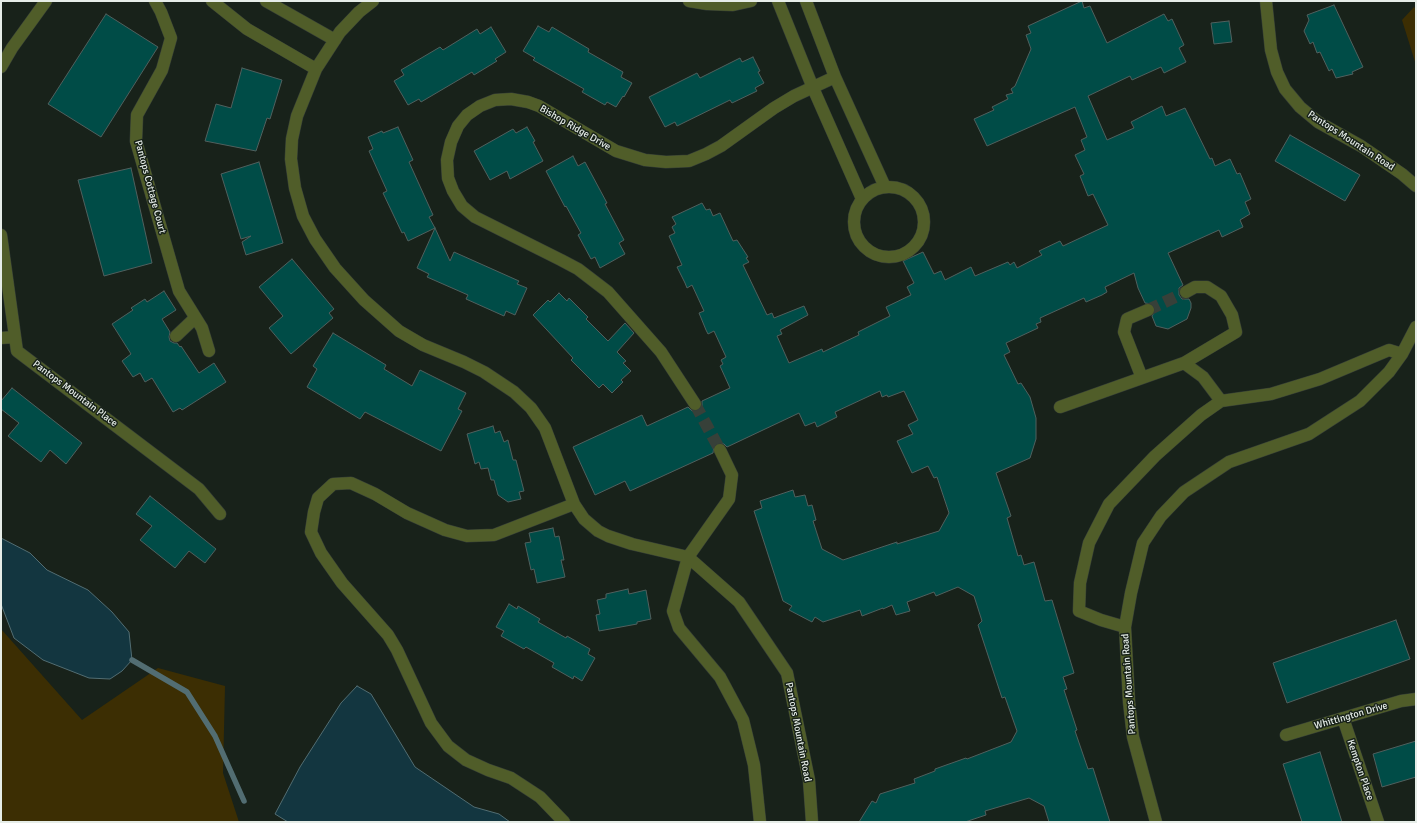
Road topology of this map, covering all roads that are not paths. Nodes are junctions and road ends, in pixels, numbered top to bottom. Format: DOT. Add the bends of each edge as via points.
graph roads {
  1 [pos="46,1"];
  2 [pos="155,1"];
  3 [pos="212,1"];
  4 [pos="266,1"];
  5 [pos="373,1"];
  6 [pos="689,1"];
  7 [pos="750,1"];
  8 [pos="778,1"];
  9 [pos="806,1"];
  10 [pos="1266,1"];
  11 [pos="335,40"];
  12 [pos="1,67"];
  13 [pos="316,69"];
  14 [pos="835,77"];
  15 [pos="813,88"];
  16 [pos="1416,186"];
  17 [pos="885,187"];
  18 [pos="862,199"];
  19 [pos="1,235"];
  20 [pos="1186,292"];
  21 [pos="1148,310"];
  22 [pos="195,318"];
  23 [pos="1416,327"];
  24 [pos="176,336"];
  25 [pos="15,337"];
  26 [pos="1,338"];
  27 [pos="209,351"];
  28 [pos="1402,354"];
  29 [pos="1184,363"];
  30 [pos="1142,378"];
  31 [pos="1221,400"];
  32 [pos="695,404"];
  33 [pos="1060,407"];
  34 [pos="720,450"];
  35 [pos="574,504"];
  36 [pos="220,514"];
  37 [pos="688,558"];
  38 [pos="1125,627"];
  39 [pos="1416,698"];
  40 [pos="1343,718"];
  41 [pos="1286,735"];
  42 [pos="564,822"];
  43 [pos="760,822"];
  44 [pos="812,822"];
  45 [pos="1156,822"];
  46 [pos="1378,822"];
  1 -- 12 [label="street"];
  2 -- 22 [label="street, Pantops Cottage Court" via="162,12 171,38 162,70 137,116 136,141 179,291"];
  3 -- 13 [label="street" via="247,28"];
  4 -- 11 [label="street"];
  5 -- 11 [label="street, Pantops Mountain Road" via="340,32"];
  6 -- 7 [label="street" via="733,5"];
  8 -- 15 [label="street"];
  9 -- 14 [label="street"];
  10 -- 16 [label="street, Pantops Mountain Road" via="1271,50 1284,88 1300,107 1318,122 1361,146"];
  11 -- 13 [label="street, Pantops Mountain Road"];
  13 -- 35 [label="street, Pantops Mountain Road" via="297,116 291,159 301,209 315,239 364,300 399,331 423,345 484,372 514,392 531,408 545,428"];
  14 -- 15 [label="street, Bishop Ridge Drive"];
  14 -- 17 [label="street"];
  15 -- 18 [label="street"];
  15 -- 32 [label="street, Bishop Ridge Drive" via="774,108 721,146 689,161 645,160 616,151 539,106 511,98 495,100 467,115 458,126 451,142 448,178 462,206 475,217 578,270 608,292 661,352"];
  17 -- 18 [label="street" via="869,193"];
  17 -- 18 [label="street" via="908,192 918,200 923,211 925,223 922,236 916,246 906,254 882,257 871,253 862,245 856,234 854,222 856,210"];
  19 -- 25 [label="street, Pantops Mountain Place"];
  20 -- 29 [label="street" via="1207,287 1221,296 1232,315 1236,332"];
  21 -- 30 [label="street" via="1127,319 1124,332"];
  22 -- 24 [label="street"];
  22 -- 27 [label="street, Pantops Cottage Court" via="202,328"];
  23 -- 28 [label="street, Pantops Mountain Road"];
  25 -- 26 [label="street"];
  25 -- 36 [label="street, Pantops Mountain Place" via="17,351 199,488"];
  28 -- 31 [label="street" via="1389,350 1320,379 1271,394"];
  28 -- 38 [label="street, Pantops Mountain Road" via="1389,372 1363,398 1309,434 1229,462 1184,492 1161,516 1143,543"];
  29 -- 30 [label="street"];
  29 -- 31 [label="street" via="1203,377"];
  30 -- 33 [label="street"];
  31 -- 38 [label="street" via="1155,456 1109,504 1089,543 1080,583 1079,611"];
  34 -- 37 [label="street" via="732,475 729,499"];
  35 -- 37 [label="street, Pantops Mountain Road" via="584,519 608,536"];
  35 -- 42 [label="street" via="494,535 467,536 445,530 408,514 351,483 333,484 318,498 311,532 320,552 342,583 388,635 431,723 448,746 466,760 511,778 540,797"];
  37 -- 43 [label="street" via="673,611 679,628 720,677 743,720 754,765"];
  37 -- 44 [label="street, Pantops Mountain Road" via="739,602 787,672 809,780"];
  38 -- 45 [label="street, Pantops Mountain Road" via="1128,702 1133,737"];
  39 -- 40 [label="street, Whittington Drive"];
  40 -- 41 [label="street, Whittington Drive"];
  40 -- 46 [label="street, Kempton Place"];
}
